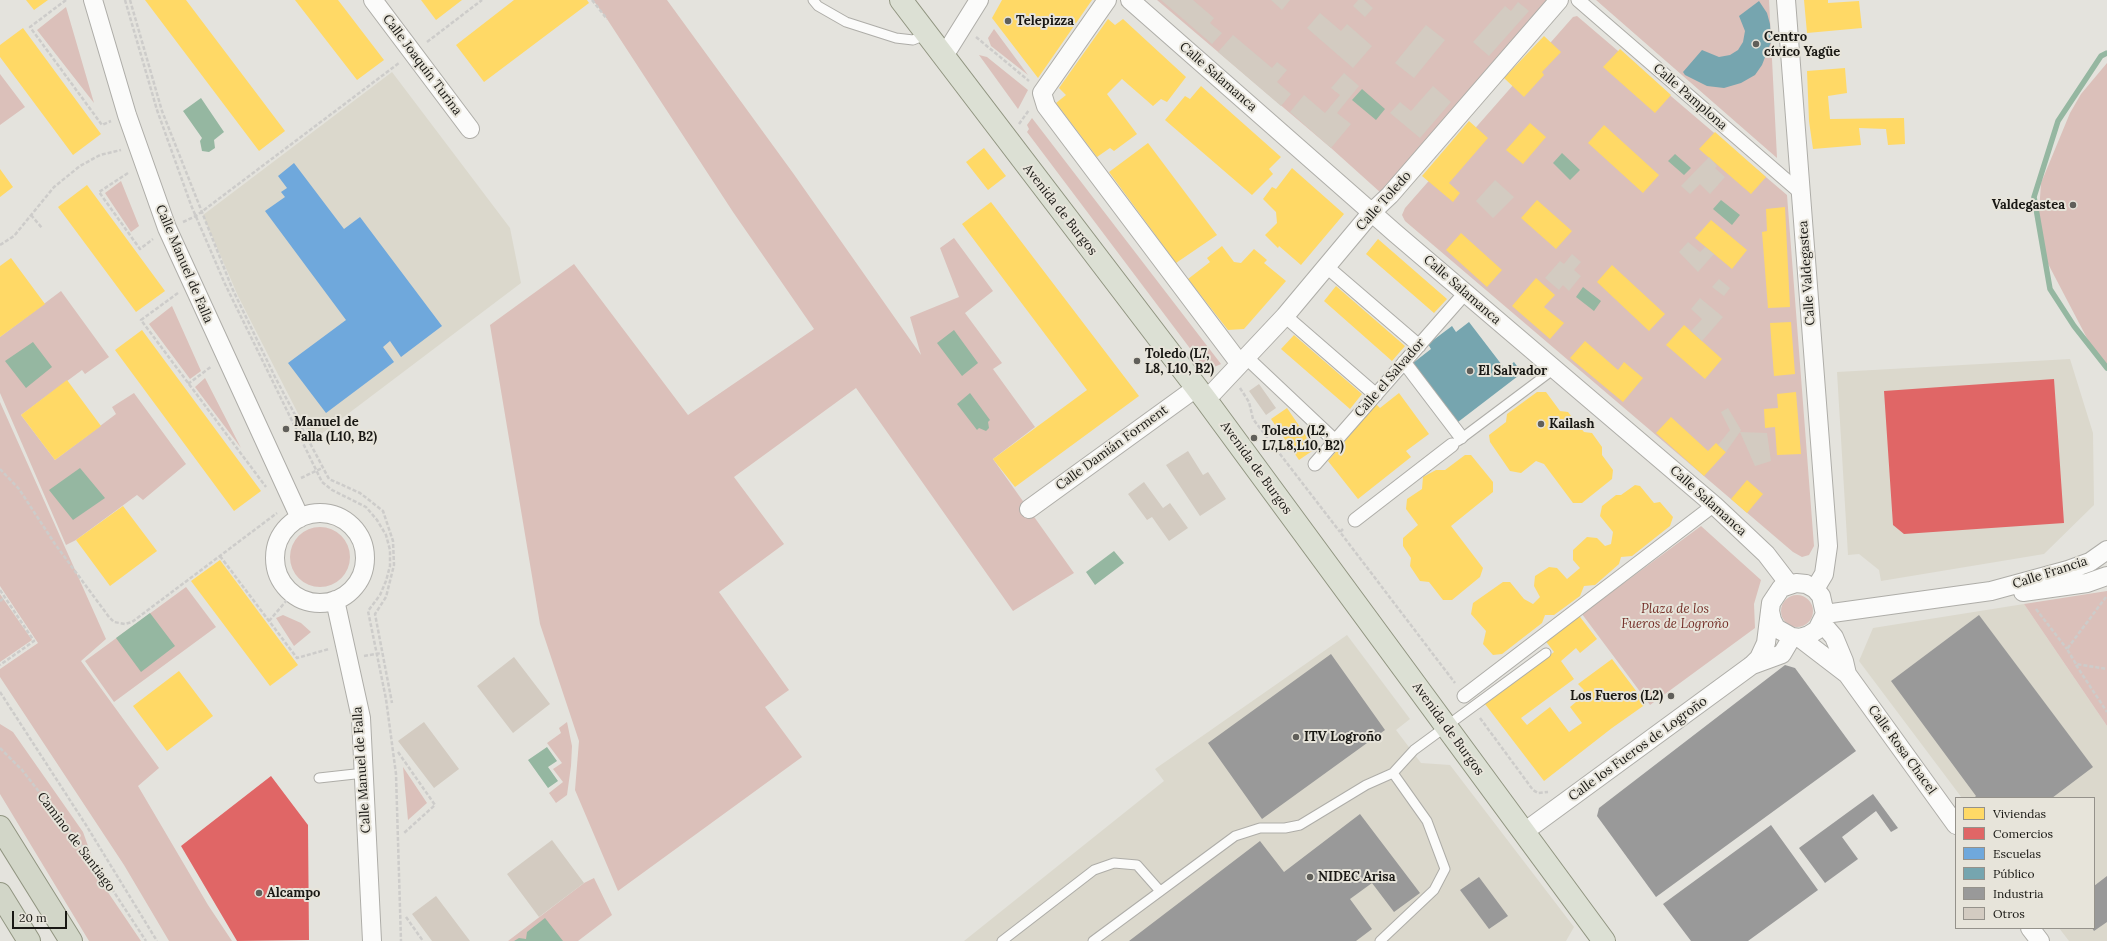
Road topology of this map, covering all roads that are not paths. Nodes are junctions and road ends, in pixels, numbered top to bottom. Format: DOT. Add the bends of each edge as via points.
graph roads {
  1 [pos="94,0"];
  2 [pos="373,0"];
  3 [pos="813,0"];
  4 [pos="901,0"];
  5 [pos="979,0"];
  6 [pos="1107,0"];
  7 [pos="1130,0"];
  8 [pos="1559,0"];
  9 [pos="1578,0"];
  10 [pos="1786,0"];
  11 [pos="928,34"];
  12 [pos="944,56"];
  13 [pos="470,129"];
  14 [pos="1801,194"];
  15 [pos="1372,212"];
  16 [pos="1327,267"];
  17 [pos="1465,293"];
  18 [pos="1285,316"];
  19 [pos="1419,346"];
  20 [pos="1404,362"];
  21 [pos="1239,365"];
  22 [pos="1554,369"];
  23 [pos="1201,394"];
  24 [pos="1376,395"];
  25 [pos="1335,441"];
  26 [pos="1457,441"];
  27 [pos="1315,464"];
  28 [pos="292,502"];
  29 [pos="1714,505"];
  30 [pos="1029,509"];
  31 [pos="1355,520"];
  32 [pos="1828,546"];
  33 [pos="2107,550"];
  34 [pos="2107,576"];
  35 [pos="1793,584"];
  36 [pos="1991,591"];
  37 [pos="1818,593"];
  38 [pos="335,600"];
  39 [pos="1875,607"];
  40 [pos="1770,612"];
  41 [pos="1823,618"];
  42 [pos="1796,637"];
  43 [pos="1546,653"];
  44 [pos="1752,665"];
  45 [pos="1847,674"];
  46 [pos="1464,696"];
  47 [pos="1447,727"];
  48 [pos="364,773"];
  49 [pos="1393,773"];
  50 [pos="319,778"];
  51 [pos="1955,824"];
  52 [pos="0,827"];
  53 [pos="1524,832"];
  54 [pos="1160,891"];
  55 [pos="0,894"];
  56 [pos="2031,929"];
  57 [pos="29,941"];
  58 [pos="71,941"];
  59 [pos="372,941"];
  60 [pos="1002,941"];
  61 [pos="1093,941"];
  62 [pos="1380,941"];
  63 [pos="1604,941"];
  64 [pos="2040,941"];
  1 -- 28 [label="street, Calle Manuel de Falla" via="127,115 167,228"];
  2 -- 13 [label="street, Calle Joaquín Turina"];
  3 -- 11 [label="lane" via="818,6 846,22 896,38 914,40"];
  4 -- 11 [label="main road, Avenida de Burgos"];
  5 -- 12 [label="street"];
  6 -- 21 [label="street" via="1042,93 1046,106"];
  7 -- 15 [label="street, Calle Salamanca"];
  8 -- 15 [label="street, Calle Toledo" via="1390,195"];
  9 -- 14 [label="street, Calle Pamplona"];
  10 -- 14 [label="street, Calle Valdegastea"];
  11 -- 12 [label="main road, Avenida de Burgos"];
  12 -- 23 [label="main road, Avenida de Burgos"];
  14 -- 32 [label="street, Calle Valdegastea"];
  15 -- 16 [label="street, Calle Toledo"];
  15 -- 17 [label="street, Calle Salamanca"];
  16 -- 18 [label="street, Calle Toledo"];
  16 -- 19 [label="street"];
  17 -- 19 [label="street, Calle el Salvador"];
  17 -- 22 [label="street, Calle Salamanca"];
  18 -- 21 [label="street, Calle Toledo"];
  18 -- 24 [label="street"];
  19 -- 20 [label="street, Calle el Salvador"];
  20 -- 24 [label="street, Calle el Salvador"];
  20 -- 26 [label="street"];
  21 -- 23 [label="street, Calle Toledo"];
  21 -- 25 [label="street"];
  22 -- 26 [label="lane"];
  22 -- 29 [label="street, Calle Salamanca"];
  23 -- 30 [label="street, Calle Damián Forment"];
  23 -- 47 [label="main road, Avenida de Burgos"];
  24 -- 25 [label="street, Calle el Salvador"];
  25 -- 27 [label="street, Calle el Salvador"];
  26 -- 31 [label="street"];
  28 -- 38 [label="street" via="289,525 280,536 276,549 275,563 279,576 293,593 309,601 322,603"];
  28 -- 38 [label="street" via="314,513 328,513 342,518 361,540 365,554 364,569 358,582 348,593"];
  29 -- 35 [label="street, Calle Salamanca" via="1766,554"];
  29 -- 46 [label="street"];
  32 -- 35 [label="street" via="1815,567"];
  32 -- 37 [label="street, Calle Valdegastea"];
  33 -- 36 [label="street, Calle Francia" via="2090,562 2068,570"];
  34 -- 36 [label="street, Calle Francia" via="2088,583 2024,592 1998,594"];
  35 -- 37 [label="street" via="1806,584"];
  35 -- 40 [label="street" via="1781,588 1775,594"];
  36 -- 39 [label="street, Calle Francia"];
  37 -- 39 [label="street, Calle Francia"];
  37 -- 41 [label="street"];
  38 -- 48 [label="street, Calle Manuel de Falla" via="361,718"];
  39 -- 41 [label="street, Calle Francia"];
  40 -- 42 [label="street" via="1776,628"];
  40 -- 44 [label="street, Calle los Fueros de Logroño" via="1766,643 1759,658"];
  41 -- 42 [label="street" via="1817,630 1809,635"];
  41 -- 45 [label="street, Calle Rosa Chacel" via="1834,637"];
  42 -- 44 [label="street, Calle los Fueros de Logroño" via="1782,654"];
  42 -- 45 [label="street, Calle Rosa Chacel"];
  43 -- 47 [label="lane"];
  44 -- 53 [label="street, Calle los Fueros de Logroño"];
  45 -- 51 [label="street, Calle Rosa Chacel"];
  47 -- 49 [label="lane" via="1414,750"];
  47 -- 53 [label="main road, Avenida de Burgos"];
  48 -- 50 [label="lane"];
  48 -- 59 [label="street, Calle Manuel de Falla"];
  49 -- 54 [label="lane" via="1366,785 1300,824 1285,828 1260,828 1235,836"];
  49 -- 62 [label="lane" via="1427,821 1445,869 1434,890"];
  52 -- 58 [label="highway"];
  53 -- 63 [label="main road, Avenida de Burgos"];
  54 -- 60 [label="lane" via="1137,865 1114,863 1094,870"];
  54 -- 61 [label="lane"];
  55 -- 57 [label="highway"];
  56 -- 64 [label="street"];
}
